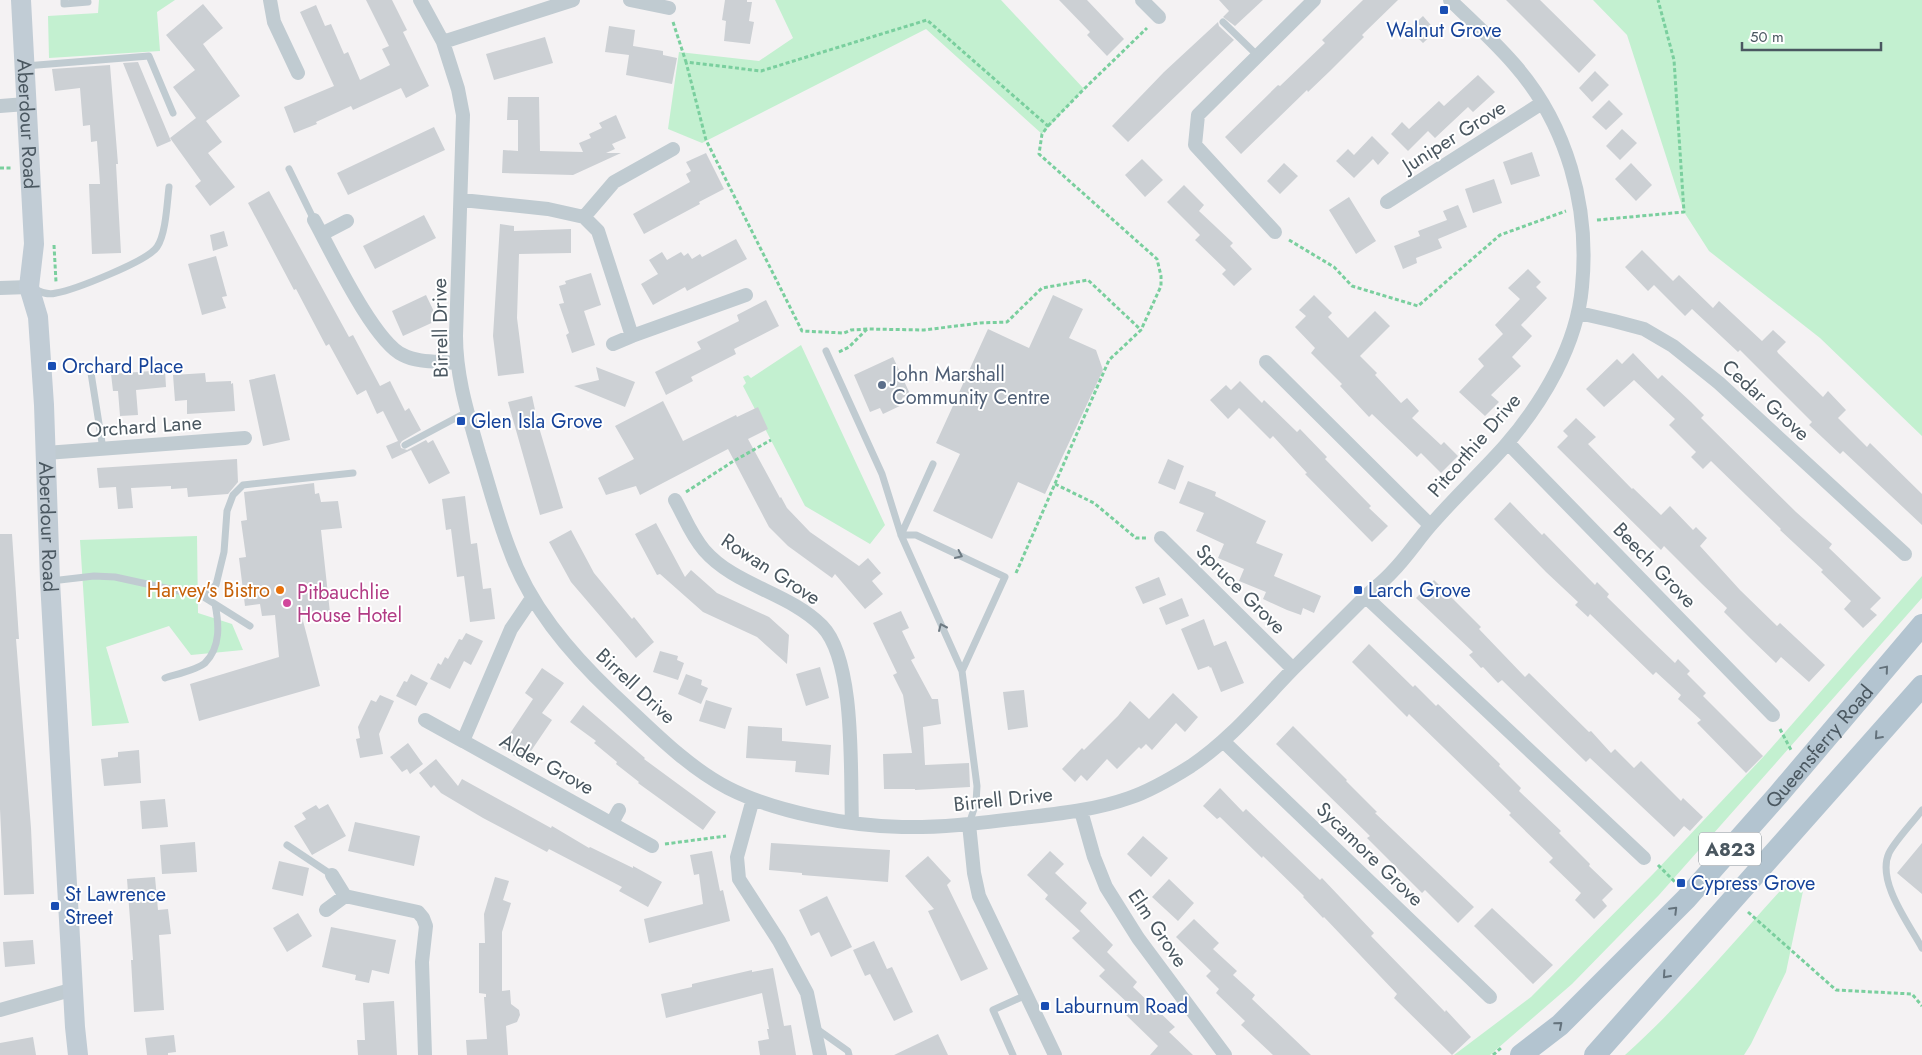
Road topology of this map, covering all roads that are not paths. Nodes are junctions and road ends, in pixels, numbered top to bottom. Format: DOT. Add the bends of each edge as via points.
graph roads {
  1 [pos="21,0"];
  2 [pos="64,0"];
  3 [pos="270,0"];
  4 [pos="420,0"];
  5 [pos="573,0"];
  6 [pos="630,0"];
  7 [pos="1142,0"];
  8 [pos="1314,0"];
  9 [pos="1450,0"];
  10 [pos="88,2"];
  11 [pos="669,8"];
  12 [pos="1159,17"];
  13 [pos="1223,22"];
  14 [pos="443,42"];
  15 [pos="1258,56"];
  16 [pos="25,66"];
  17 [pos="298,73"];
  18 [pos="26,104"];
  19 [pos="1542,104"];
  20 [pos="0,106"];
  21 [pos="173,112"];
  22 [pos="672,149"];
  23 [pos="288,169"];
  24 [pos="169,186"];
  25 [pos="462,200"];
  26 [pos="1387,202"];
  27 [pos="584,217"];
  28 [pos="314,220"];
  29 [pos="348,222"];
  30 [pos="1275,232"];
  31 [pos="322,234"];
  32 [pos="29,287"];
  33 [pos="0,288"];
  34 [pos="746,294"];
  35 [pos="1578,313"];
  36 [pos="632,336"];
  37 [pos="613,344"];
  38 [pos="827,354"];
  39 [pos="1266,362"];
  40 [pos="456,363"];
  41 [pos="91,373"];
  42 [pos="467,412"];
  43 [pos="245,438"];
  44 [pos="1508,443"];
  45 [pos="404,445"];
  46 [pos="104,449"];
  47 [pos="46,453"];
  48 [pos="933,464"];
  49 [pos="353,473"];
  50 [pos="676,500"];
  51 [pos="1430,525"];
  52 [pos="901,535"];
  53 [pos="1161,538"];
  54 [pos="1905,554"];
  55 [pos="50,582"];
  56 [pos="202,596"];
  57 [pos="1366,597"];
  58 [pos="532,598"];
  59 [pos="214,604"];
  60 [pos="1922,625"];
  61 [pos="250,626"];
  62 [pos="1293,669"];
  63 [pos="962,671"];
  64 [pos="165,678"];
  65 [pos="1922,686"];
  66 [pos="1773,715"];
  67 [pos="425,720"];
  68 [pos="463,741"];
  69 [pos="1223,741"];
  70 [pos="753,799"];
  71 [pos="619,810"];
  72 [pos="1082,810"];
  73 [pos="1922,810"];
  74 [pos="612,823"];
  75 [pos="852,823"];
  76 [pos="969,824"];
  77 [pos="288,845"];
  78 [pos="652,846"];
  79 [pos="1650,861"];
  80 [pos="332,875"];
  81 [pos="345,896"];
  82 [pos="326,910"];
  83 [pos="1922,948"];
  84 [pos="74,989"];
  85 [pos="1026,995"];
  86 [pos="1490,996"];
  87 [pos="0,1010"];
  88 [pos="815,1029"];
  89 [pos="78,1055"];
  90 [pos="425,1055"];
  91 [pos="820,1055"];
  92 [pos="849,1055"];
  93 [pos="1013,1055"];
  94 [pos="1054,1055"];
  95 [pos="1225,1055"];
  96 [pos="1521,1055"];
  97 [pos="1595,1055"];
  1 -- 16 [label="main road, Aberdour Road"];
  2 -- 10 [label="lane" via="64,4"];
  3 -- 17 [label="street" via="274,22"];
  4 -- 14 [label="street, Birrell Drive"];
  5 -- 14 [label="street"];
  6 -- 11 [label="street"];
  7 -- 12 [label="street"];
  8 -- 15 [label="street"];
  9 -- 19 [label="street, Pitcorthie Drive" via="1517,67"];
  13 -- 15 [label="lane"];
  14 -- 25 [label="street, Birrell Drive" via="463,115"];
  15 -- 30 [label="street" via="1198,115 1195,145"];
  16 -- 18 [label="main road, Aberdour Road"];
  16 -- 21 [label="lane" via="149,56"];
  18 -- 20 [label="street"];
  18 -- 32 [label="main road, Aberdour Road" via="34,244"];
  19 -- 26 [label="street, Juniper Grove"];
  19 -- 35 [label="street, Pitcorthie Drive" via="1573,171 1580,206 1582,286"];
  22 -- 27 [label="street" via="614,182"];
  23 -- 28 [label="lane"];
  24 -- 32 [label="lane" via="159,246 152,254 115,273 57,293 45,294"];
  25 -- 27 [label="street" via="548,209"];
  25 -- 40 [label="street, Birrell Drive"];
  27 -- 36 [label="street" via="598,231"];
  28 -- 31 [label="street"];
  29 -- 31 [label="street"];
  31 -- 40 [label="street" via="354,295 392,348 415,359"];
  32 -- 33 [label="street"];
  32 -- 47 [label="main road, Aberdour Road" via="38,317"];
  34 -- 36 [label="street"];
  35 -- 44 [label="street, Pitcorthie Drive" via="1561,360 1540,399"];
  35 -- 54 [label="street, Cedar Grove" via="1644,329 1673,346 1719,383"];
  36 -- 37 [label="street"];
  38 -- 52 [label="lane" via="882,474"];
  39 -- 51 [label="street"];
  40 -- 42 [label="street, Birrell Drive"];
  41 -- 46 [label="lane"];
  42 -- 45 [label="lane"];
  42 -- 58 [label="street, Birrell Drive" via="510,553"];
  43 -- 46 [label="street, Orchard Lane"];
  44 -- 51 [label="street, Pitcorthie Drive"];
  44 -- 66 [label="street, Beech Grove"];
  46 -- 47 [label="street, Orchard Lane"];
  47 -- 55 [label="main road, Aberdour Road"];
  48 -- 52 [label="lane"];
  49 -- 56 [label="lane" via="243,485 233,495 227,511 224,552 216,585"];
  50 -- 75 [label="street, Rowan Grove" via="704,550 722,566 805,613 822,627 834,646 844,674 848,701"];
  51 -- 57 [label="street, Pitcorthie Drive" via="1393,571"];
  63 -- 52 [label="lane, one-way"];
  52 -- 63 [label="lane, one-way" via="916,535 1005,577"];
  53 -- 62 [label="street, Spruce Grove"];
  55 -- 56 [label="lane" via="94,576 115,577"];
  55 -- 84 [label="main road, Aberdour Road"];
  56 -- 59 [label="lane"];
  57 -- 62 [label="street, Pitcorthie Drive"];
  57 -- 79 [label="street"];
  58 -- 68 [label="street" via="511,629"];
  58 -- 70 [label="street, Birrell Drive" via="569,650 630,710 696,767 724,786"];
  59 -- 61 [label="lane"];
  59 -- 64 [label="lane" via="218,624 216,646 204,664"];
  96 -- 60 [label="main road, Queensferry Road / A823, one-way" via="1560,1025 1686,899"];
  62 -- 69 [label="street, Birrell Drive"];
  63 -- 76 [label="lane" via="977,786 976,803"];
  65 -- 97 [label="main road, Queensferry Road / A823, one-way"];
  67 -- 68 [label="street, Alder Grove"];
  68 -- 74 [label="street, Alder Grove"];
  69 -- 72 [label="street, Birrell Drive" via="1194,764 1154,787 1130,798"];
  69 -- 86 [label="street, Sycamore Grove"];
  70 -- 75 [label="street, Birrell Drive"];
  70 -- 88 [label="street" via="737,857 739,879 779,941 807,993"];
  71 -- 74 [label="street"];
  72 -- 76 [label="street, Birrell Drive"];
  72 -- 95 [label="street, Elm Grove" via="1094,857 1106,887 1138,938"];
  73 -- 83 [label="lane" via="1889,852 1886,866 1895,900"];
  74 -- 78 [label="street, Alder Grove"];
  75 -- 76 [label="street, Birrell Drive" via="900,827"];
  76 -- 85 [label="street" via="979,896"];
  77 -- 80 [label="lane"];
  80 -- 81 [label="street"];
  81 -- 82 [label="street"];
  81 -- 90 [label="street" via="418,912 424,918 422,994"];
  84 -- 87 [label="street"];
  84 -- 89 [label="main road, Aberdour Road"];
  85 -- 93 [label="lane" via="993,1010"];
  85 -- 94 [label="street"];
  88 -- 91 [label="street"];
  88 -- 92 [label="lane" via="848,1051"];
}
